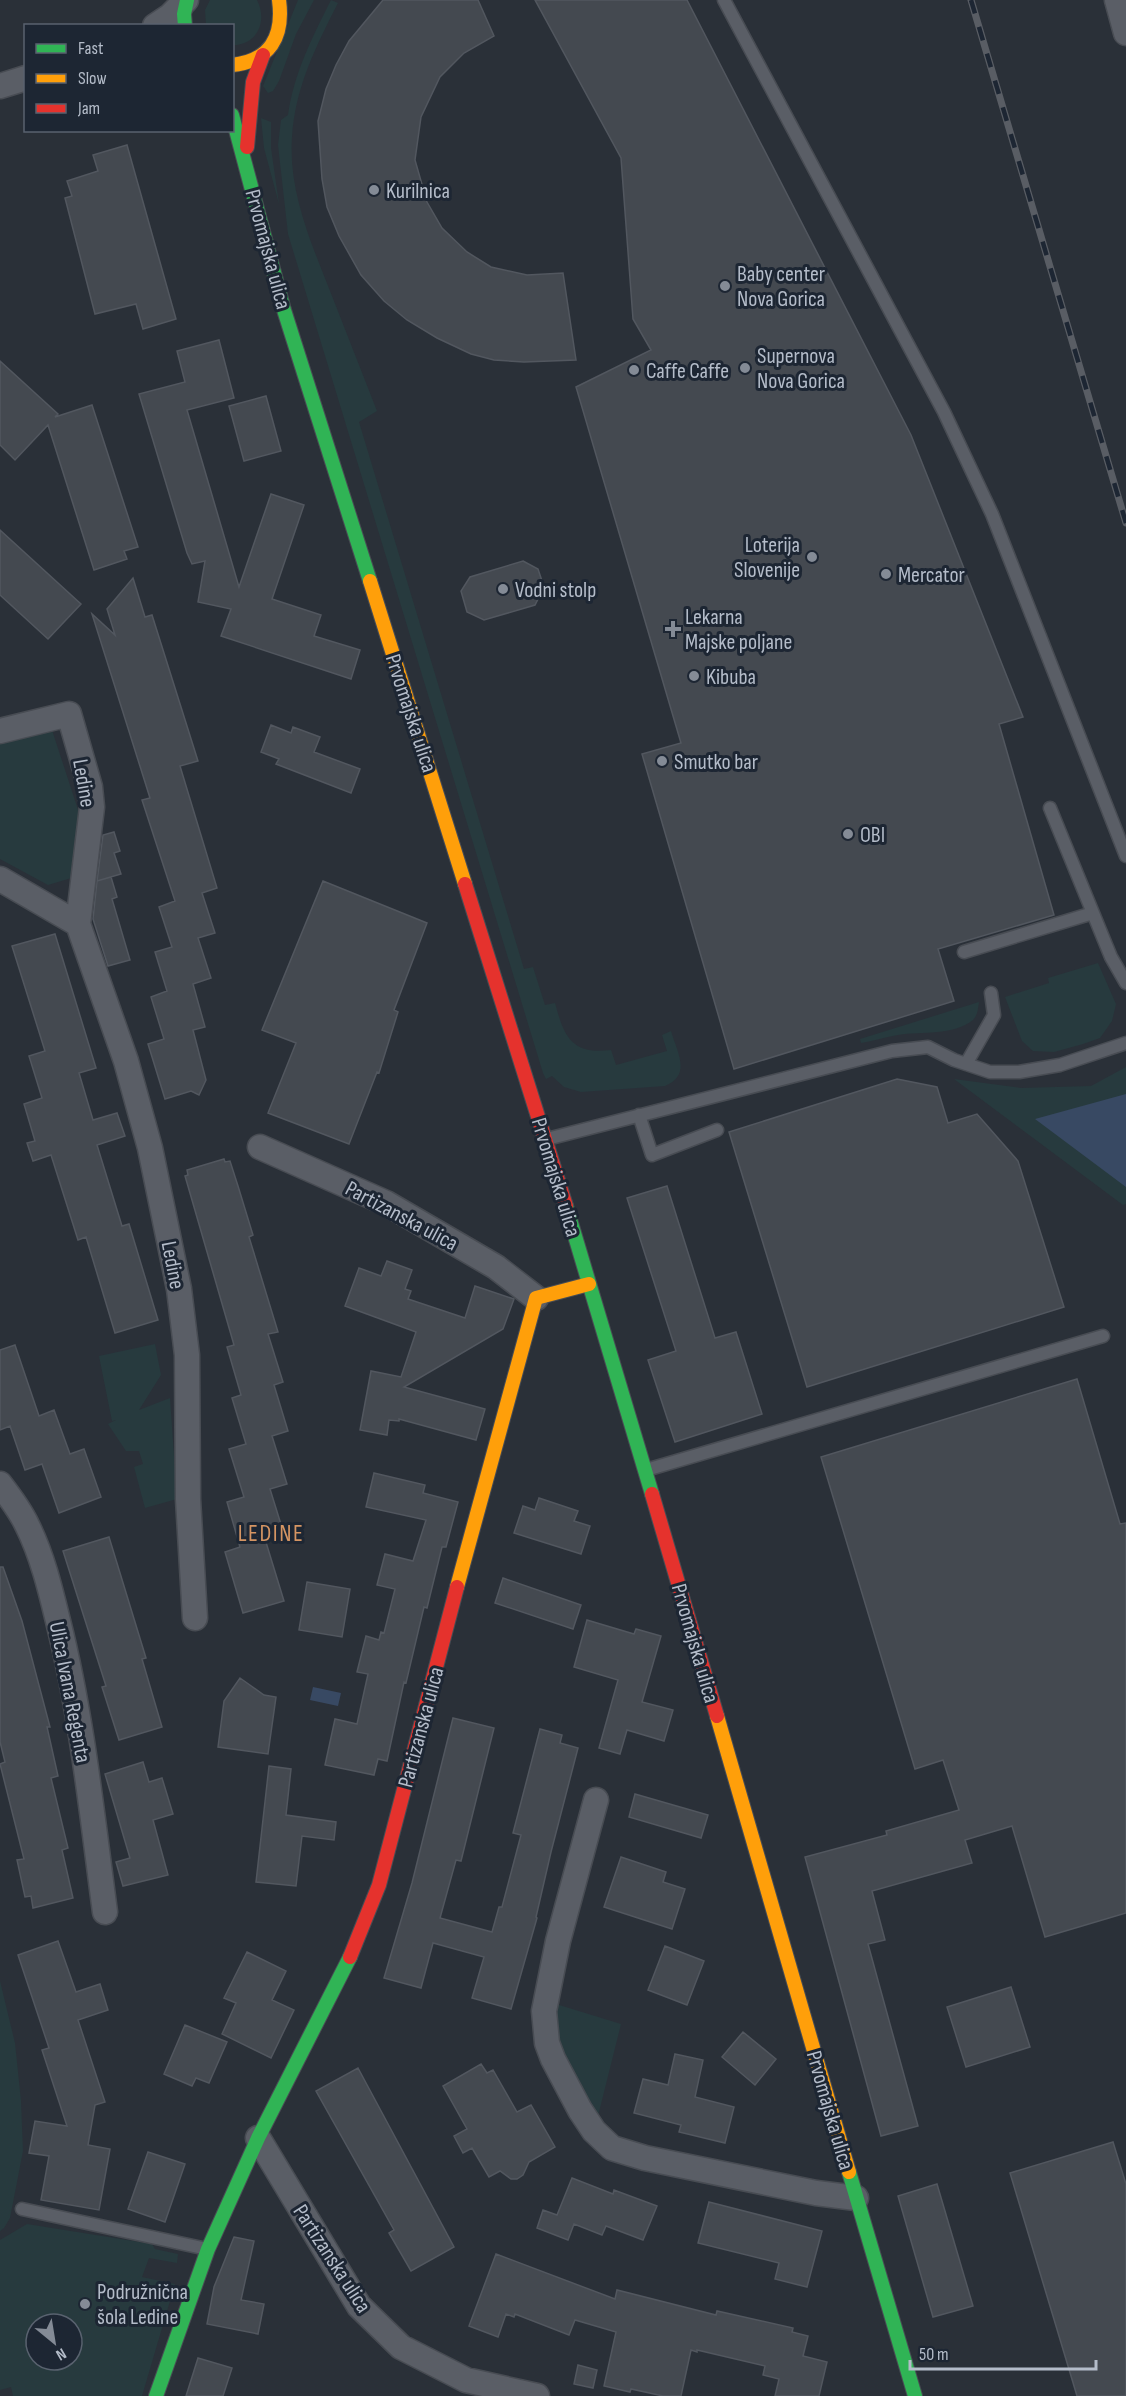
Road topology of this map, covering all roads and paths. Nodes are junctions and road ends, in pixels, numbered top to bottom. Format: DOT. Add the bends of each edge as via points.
graph roads {
  1 [pos="186,0"];
  2 [pos="279,0"];
  3 [pos="723,0"];
  4 [pos="1117,0"];
  5 [pos="158,24"];
  6 [pos="185,24"];
  7 [pos="1126,33"];
  8 [pos="263,55"];
  9 [pos="234,65"];
  10 [pos="24,79"];
  11 [pos="0,86"];
  12 [pos="234,121"];
  13 [pos="246,160"];
  14 [pos="0,731"];
  15 [pos="1050,808"];
  16 [pos="1126,856"];
  17 [pos="0,879"];
  18 [pos="1093,913"];
  19 [pos="78,924"];
  20 [pos="964,952"];
  21 [pos="1126,984"];
  22 [pos="991,993"];
  23 [pos="1126,1043"];
  24 [pos="966,1064"];
  25 [pos="639,1115"];
  26 [pos="717,1130"];
  27 [pos="546,1139"];
  28 [pos="260,1147"];
  29 [pos="589,1284"];
  30 [pos="536,1298"];
  31 [pos="1102,1336"];
  32 [pos="645,1471"];
  33 [pos="0,1484"];
  34 [pos="195,1618"];
  35 [pos="596,1800"];
  36 [pos="105,1912"];
  37 [pos="258,2138"];
  38 [pos="856,2198"];
  39 [pos="22,2209"];
  40 [pos="208,2249"];
  41 [pos="493,2391"];
  42 [pos="156,2396"];
  43 [pos="537,2396"];
  44 [pos="915,2396"];
  1 -- 5 [label="street"];
  1 -- 6 [label="street"];
  2 -- 8 [label="street, Prvomajska ulica" via="280,29"];
  3 -- 16 [label="lane" via="944,412 992,514"];
  4 -- 7 [label="street"];
  8 -- 9 [label="street" via="252,62"];
  8 -- 13 [label="street, Prvomajska ulica" via="253,82"];
  10 -- 11 [label="street"];
  12 -- 13 [label="street, Prvomajska ulica"];
  13 -- 27 [label="street, Prvomajska ulica" via="284,310"];
  14 -- 19 [label="street, Ledine" via="69,714 92,807"];
  15 -- 18 [label="lane"];
  17 -- 19 [label="street"];
  18 -- 20 [label="lane"];
  18 -- 21 [label="lane"];
  19 -- 34 [label="street, Ledine" via="126,1061 150,1148 179,1290 187,1355 188,1499"];
  22 -- 24 [label="lane" via="994,1015"];
  23 -- 24 [label="lane" via="1060,1065 1019,1072 990,1072"];
  24 -- 25 [label="lane" via="928,1047 892,1051"];
  25 -- 26 [label="lane" via="652,1155"];
  25 -- 27 [label="lane"];
  27 -- 29 [label="street, Prvomajska ulica"];
  28 -- 30 [label="street, Partizanska ulica" via="386,1203 496,1266"];
  29 -- 30 [label="street"];
  29 -- 32 [label="street, Prvomajska ulica"];
  30 -- 37 [label="street, Partizanska ulica" via="379,1885 345,1971"];
  31 -- 32 [label="lane"];
  32 -- 38 [label="street, Prvomajska ulica"];
  33 -- 36 [label="street, Ulica Ivana Regenta" via="28,1526 45,1570 65,1650"];
  35 -- 38 [label="street, Prvomajska ulica" via="544,2010 547,2043 553,2059 594,2131 612,2148 645,2158"];
  37 -- 40 [label="street, Partizanska ulica"];
  37 -- 41 [label="street, Partizanska ulica" via="359,2306 401,2347"];
  38 -- 44 [label="street, Prvomajska ulica"];
  39 -- 40 [label="lane"];
  40 -- 42 [label="street, Partizanska ulica"];
  41 -- 43 [label="street, Partizanska ulica"];
}
